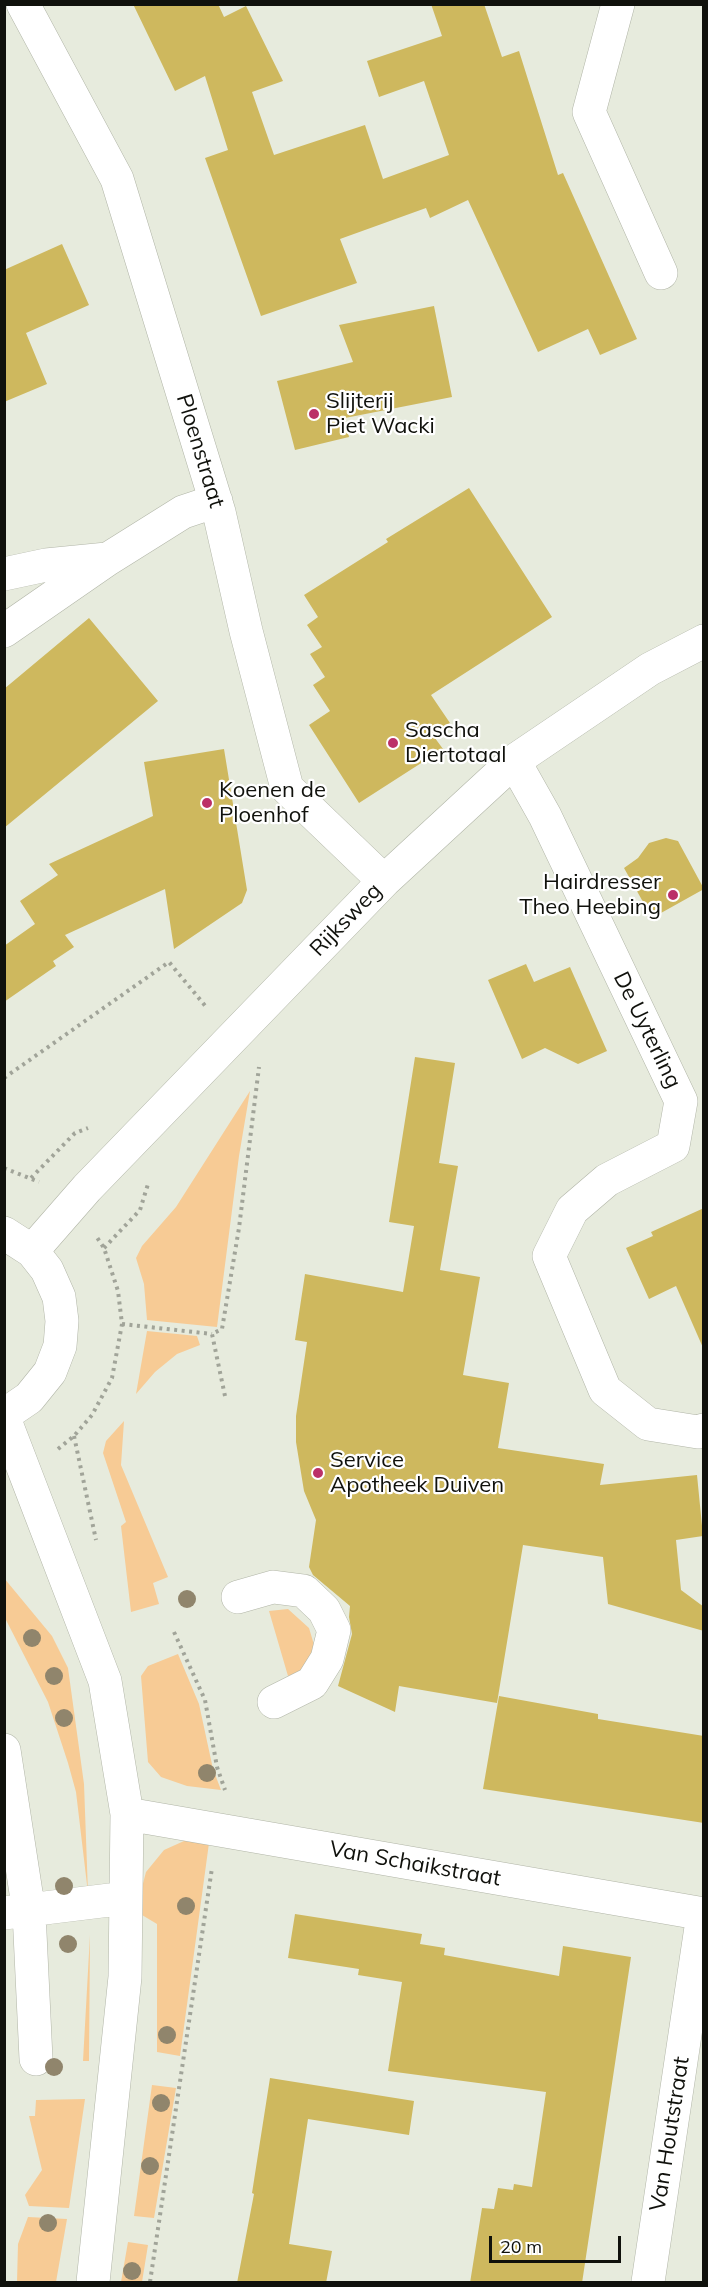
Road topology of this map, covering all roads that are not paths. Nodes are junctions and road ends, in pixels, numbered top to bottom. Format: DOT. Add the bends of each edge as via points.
graph roads {
  1 [pos="23,4"];
  2 [pos="618,4"];
  3 [pos="661,273"];
  4 [pos="216,501"];
  5 [pos="108,559"];
  6 [pos="4,574"];
  7 [pos="4,631"];
  8 [pos="704,641"];
  9 [pos="514,760"];
  10 [pos="384,881"];
  11 [pos="4,1233"];
  12 [pos="32,1251"];
  13 [pos="4,1417"];
  14 [pos="704,1430"];
  15 [pos="238,1597"];
  16 [pos="274,1702"];
  17 [pos="4,1750"];
  18 [pos="127,1814"];
  19 [pos="126,1898"];
  20 [pos="16,1912"];
  21 [pos="703,1914"];
  22 [pos="36,2059"];
  23 [pos="93,2283"];
  24 [pos="648,2283"];
  1 -- 4 [label="street, Ploenstraat" via="117,179"];
  2 -- 3 [label="street" via="589,112"];
  4 -- 5 [label="street" via="183,512"];
  4 -- 10 [label="street, Ploenstraat" via="287,788"];
  5 -- 6 [label="street"];
  5 -- 7 [label="street"];
  8 -- 9 [label="street, Rijksweg" via="650,669"];
  9 -- 10 [label="street, Rijksweg"];
  9 -- 14 [label="street, De Uyterling" via="545,816 681,1101 673,1146 607,1180 572,1210 549,1256 605,1390 648,1424"];
  10 -- 12 [label="street, Rijksweg" via="87,1188"];
  11 -- 12 [label="street"];
  12 -- 13 [label="street" via="47,1270 59,1297 60,1346 51,1372 29,1398"];
  13 -- 18 [label="street" via="105,1681"];
  15 -- 16 [label="street" via="273,1587 304,1591 324,1610 333,1630 327,1659 312,1683"];
  17 -- 20 [label="street"];
  18 -- 19 [label="street"];
  18 -- 21 [label="street, Van Schaikstraat"];
  19 -- 20 [label="street"];
  19 -- 23 [label="street" via="125,1977"];
  20 -- 22 [label="street"];
  21 -- 24 [label="street, Van Houtstraat"];
}
